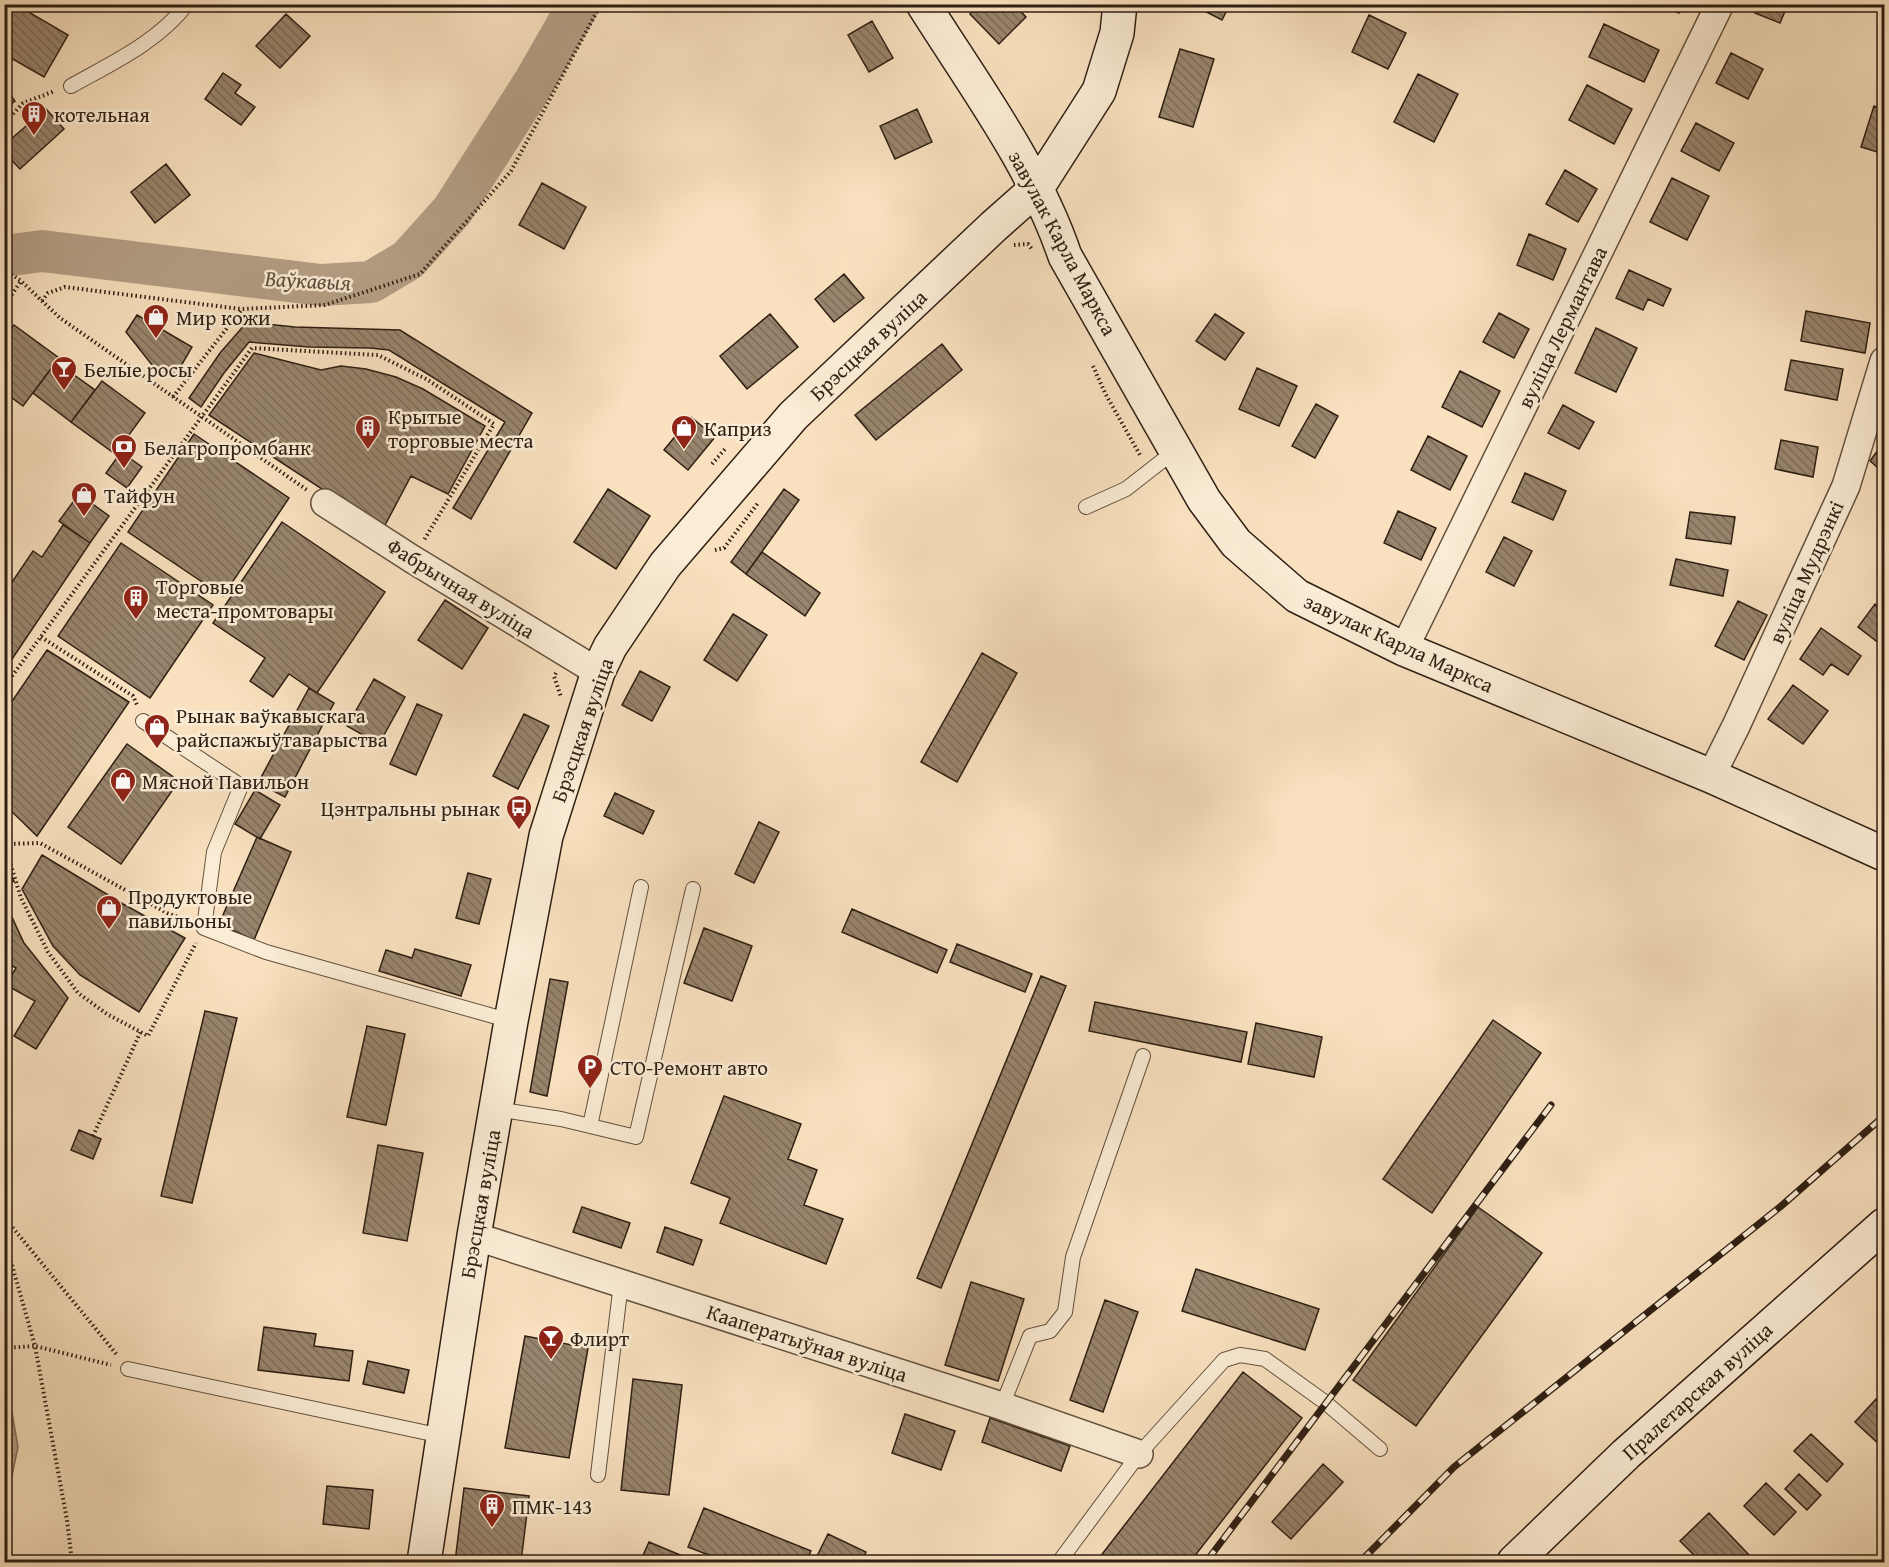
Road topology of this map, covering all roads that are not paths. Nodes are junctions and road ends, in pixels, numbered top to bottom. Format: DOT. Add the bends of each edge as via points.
graph roads {
  1 [pos="187,4"];
  2 [pos="923,4"];
  3 [pos="1120,4"];
  4 [pos="1720,4"];
  5 [pos="71,86"];
  6 [pos="1037,188"];
  7 [pos="1884,362"];
  8 [pos="1176,450"];
  9 [pos="324,502"];
  10 [pos="1086,507"];
  11 [pos="1404,649"];
  12 [pos="597,672"];
  13 [pos="143,721"];
  14 [pos="1711,776"];
  15 [pos="1884,854"];
  16 [pos="641,887"];
  17 [pos="693,889"];
  18 [pos="511,1021"];
  19 [pos="1143,1056"];
  20 [pos="496,1109"];
  21 [pos="590,1126"];
  22 [pos="1884,1225"];
  23 [pos="474,1236"];
  24 [pos="621,1284"];
  25 [pos="128,1369"];
  26 [pos="1002,1406"];
  27 [pos="442,1436"];
  28 [pos="1380,1449"];
  29 [pos="1138,1454"];
  30 [pos="598,1475"];
  31 [pos="424,1563"];
  32 [pos="1059,1563"];
  33 [pos="1514,1563"];
  1 -- 5 [label="lane" via="133,52"];
  2 -- 6 [label="street, завулак Карла Маркса"];
  3 -- 6 [label="street, Брэсцкая вуліца" via="1118,33 1099,91"];
  4 -- 11 [label="street, вуліца Лермантава"];
  6 -- 8 [label="street, завулак Карла Маркса" via="1065,256"];
  6 -- 12 [label="street, Брэсцкая вуліца" via="793,416 665,565"];
  7 -- 14 [label="street, вуліца Мудрэнкі" via="1846,486"];
  8 -- 10 [label="lane" via="1126,489"];
  8 -- 11 [label="street, завулак Карла Маркса" via="1204,500 1236,543 1297,596"];
  9 -- 12 [label="street, Фабрычная вуліца"];
  11 -- 14 [label="street, завулак Карла Маркса"];
  12 -- 18 [label="street, Брэсцкая вуліца" via="546,836"];
  13 -- 18 [label="lane" via="241,786 214,852 204,928 266,952"];
  14 -- 15 [label="street, завулак Карла Маркса"];
  16 -- 21 [label="lane"];
  17 -- 21 [label="lane" via="636,1137"];
  18 -- 20 [label="street, Брэсцкая вуліца"];
  19 -- 26 [label="lane" via="1073,1257 1065,1312 1050,1331 1030,1336"];
  20 -- 21 [label="lane"];
  20 -- 23 [label="street, Брэсцкая вуліца"];
  22 -- 33 [label="street, Пралетарская вуліца" via="1626,1454"];
  23 -- 24 [label="street, Кааператыўная вуліца"];
  23 -- 27 [label="street, Брэсцкая вуліца"];
  24 -- 26 [label="street, Кааператыўная вуліца"];
  24 -- 30 [label="lane"];
  25 -- 27 [label="lane"];
  26 -- 29 [label="street, Кааператыўная вуліца"];
  27 -- 31 [label="street, Брэсцкая вуліца"];
  28 -- 29 [label="lane" via="1265,1359 1240,1355 1224,1360"];
  29 -- 32 [label="lane"];
}
